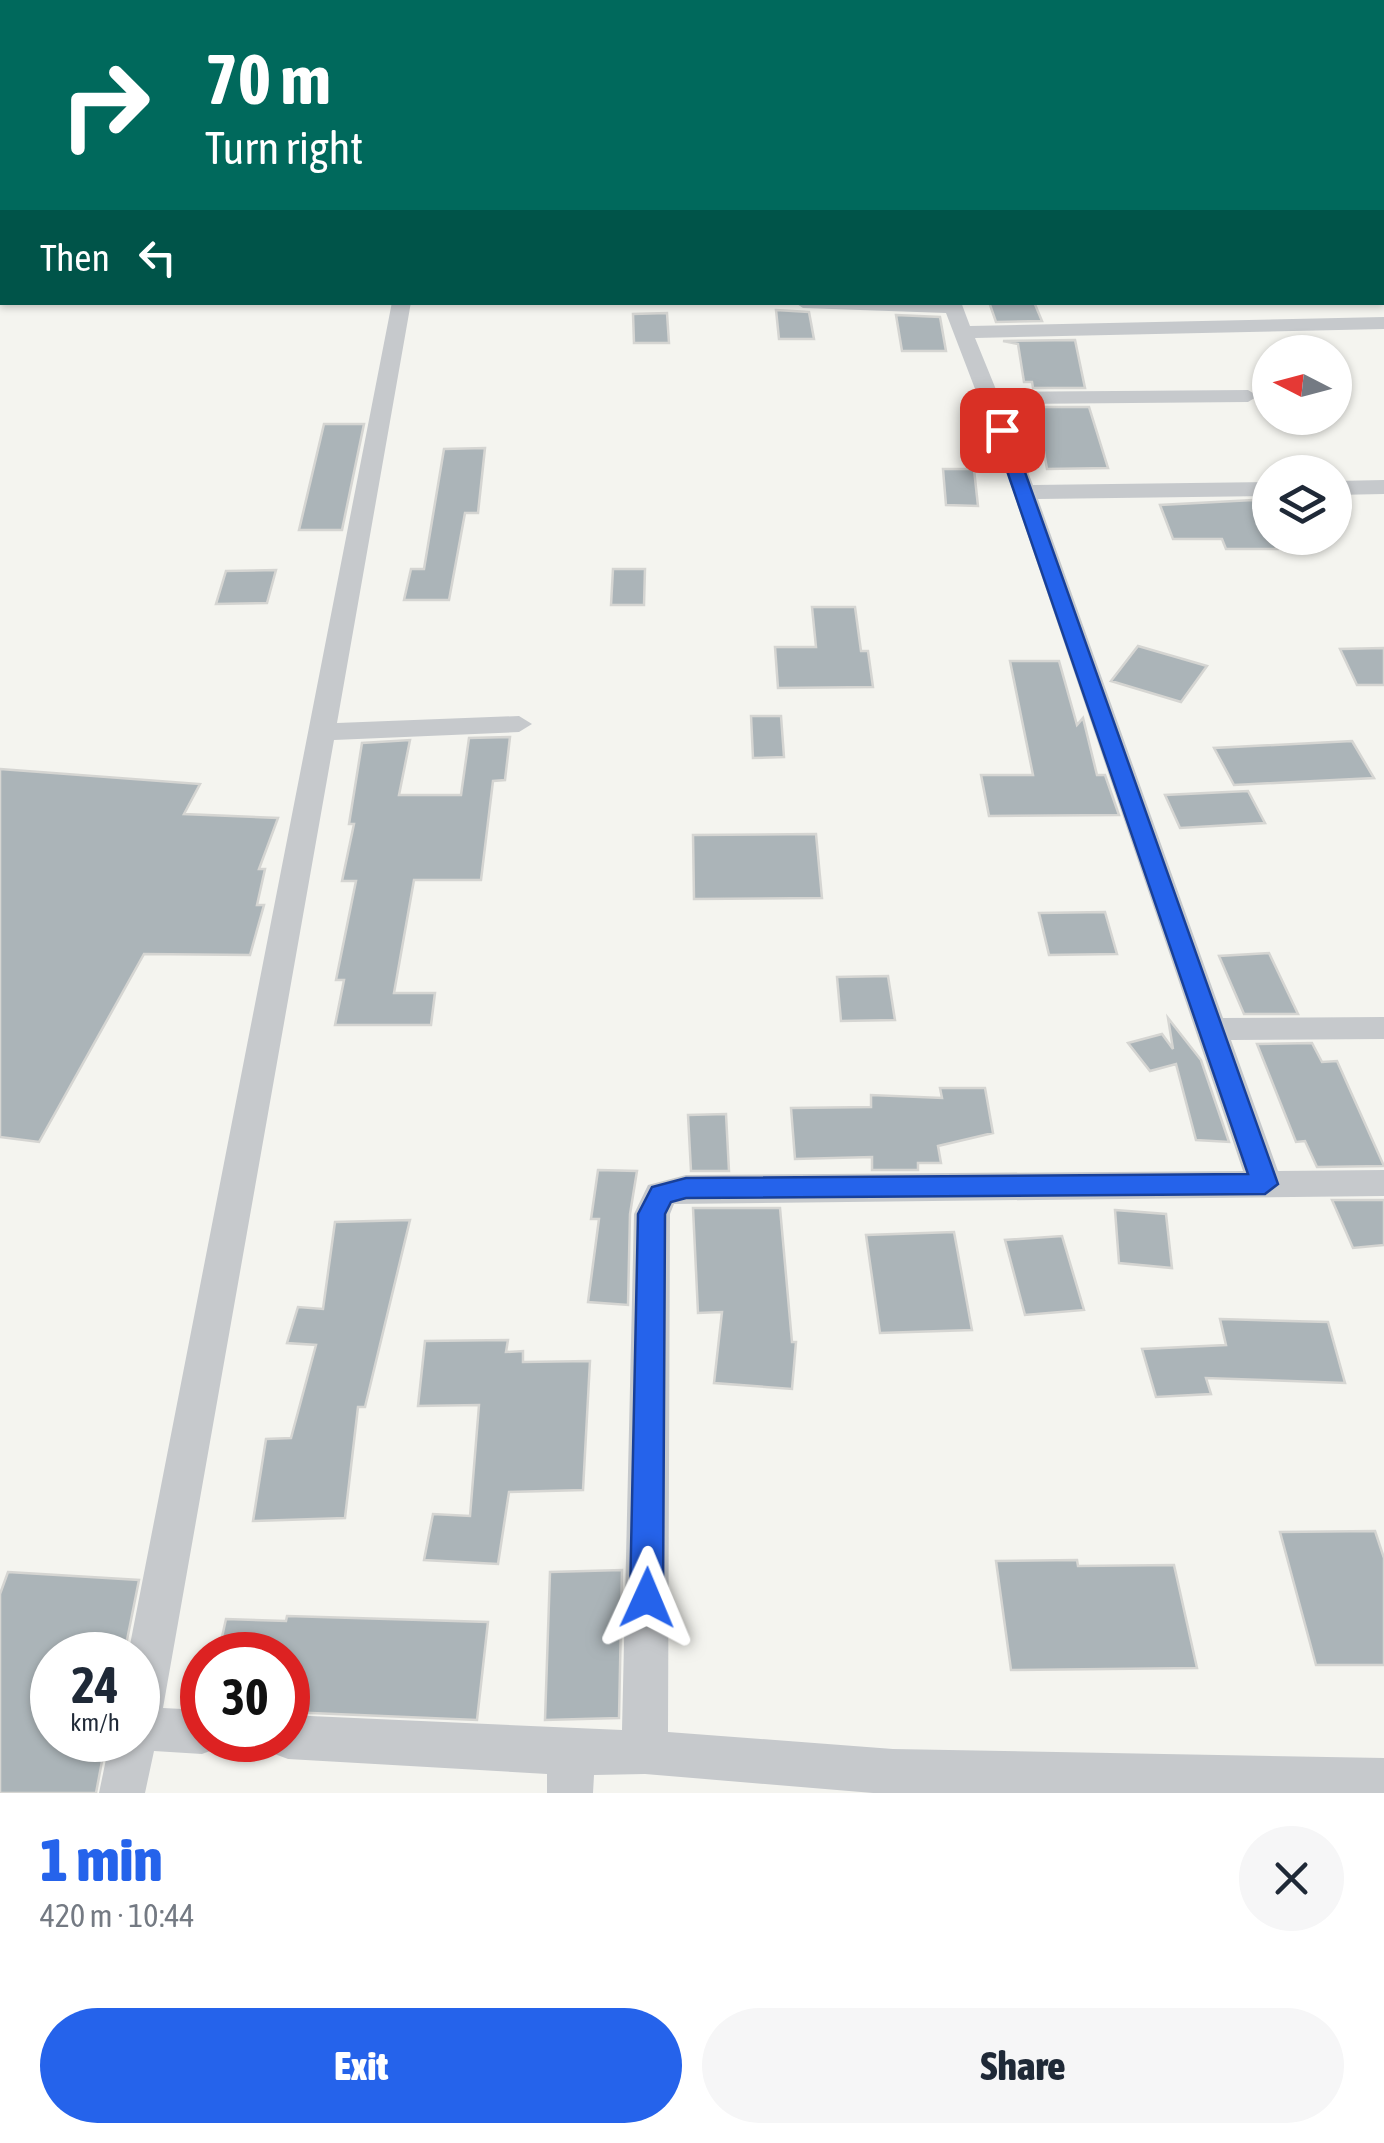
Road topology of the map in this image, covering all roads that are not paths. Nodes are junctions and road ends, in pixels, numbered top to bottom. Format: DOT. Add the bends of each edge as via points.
graph roads {
  1 [pos="401,305"];
  2 [pos="952,305"];
  3 [pos="1384,323"];
  4 [pos="965,332"];
  5 [pos="1248,396"];
  6 [pos="989,398"];
  7 [pos="1384,487"];
  8 [pos="1352,488"];
  9 [pos="1252,489"];
  10 [pos="1023,492"];
  11 [pos="520,724"];
  12 [pos="325,732"];
  13 [pos="1384,1028"];
  14 [pos="1213,1030"];
  15 [pos="1265,1184"];
  16 [pos="1384,1184"];
  17 [pos="154,1632"];
  18 [pos="310,1740"];
  19 [pos="645,1752"];
  20 [pos="128,1762"];
  21 [pos="570,1773"];
  22 [pos="1384,1781"];
  23 [pos="122,1793"];
  1 -- 12 [label="street"];
  2 -- 4 [label="street"];
  3 -- 4 [label="street"];
  4 -- 6 [label="street"];
  5 -- 6 [label="street"];
  6 -- 10 [label="street"];
  7 -- 8 [label="street"];
  9 -- 10 [label="street"];
  10 -- 14 [label="street"];
  11 -- 12 [label="street"];
  12 -- 17 [label="street"];
  13 -- 14 [label="street"];
  14 -- 15 [label="street"];
  15 -- 16 [label="street"];
  15 -- 19 [label="street" via="686,1188 661,1194 652,1214"];
  18 -- 21 [label="street"];
  19 -- 21 [label="street"];
  19 -- 22 [label="street" via="894,1772"];
  20 -- 23 [label="street"];
}
